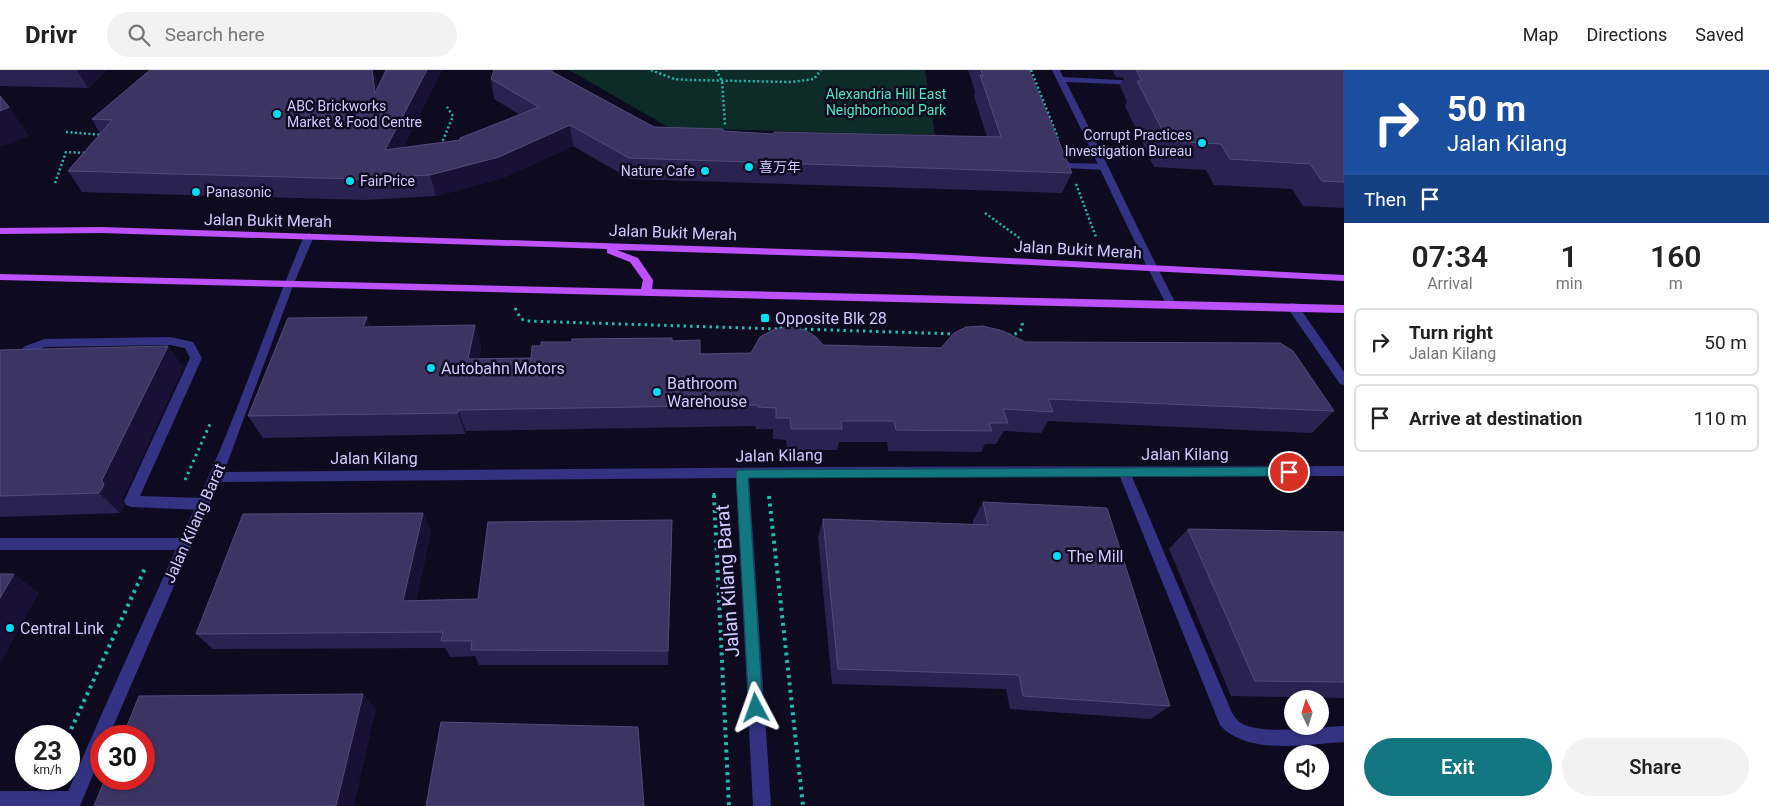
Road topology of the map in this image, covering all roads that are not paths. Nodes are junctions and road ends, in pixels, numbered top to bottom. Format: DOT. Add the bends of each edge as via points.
graph roads {
  1 [pos="1056,70"];
  2 [pos="1060,80"];
  3 [pos="1145,83"];
  4 [pos="1054,147"];
  5 [pos="1104,167"];
  6 [pos="0,231"];
  7 [pos="309,236"];
  8 [pos="573,246"];
  9 [pos="1153,268"];
  10 [pos="0,278"];
  11 [pos="1344,278"];
  12 [pos="288,283"];
  13 [pos="646,293"];
  14 [pos="1171,304"];
  15 [pos="1294,307"];
  16 [pos="1344,309"];
  17 [pos="16,365"];
  18 [pos="1344,381"];
  19 [pos="1344,471"];
  20 [pos="1124,472"];
  21 [pos="742,473"];
  22 [pos="215,477"];
  23 [pos="202,504"];
  24 [pos="0,544"];
  25 [pos="184,544"];
  26 [pos="1344,734"];
  27 [pos="0,799"];
  28 [pos="72,803"];
  29 [pos="762,806"];
  1 -- 2 [label="street"];
  2 -- 3 [label="street"];
  2 -- 5 [label="street"];
  4 -- 5 [label="street" via="1063,164"];
  5 -- 9 [label="street"];
  6 -- 7 [label="main road, Jalan Bukit Merah" via="101,230"];
  7 -- 8 [label="main road, Jalan Bukit Merah"];
  7 -- 12 [label="street, Jalan Kilang Barat"];
  8 -- 9 [label="main road, Jalan Bukit Merah" via="911,256"];
  8 -- 13 [label="main road" via="614,251 634,260 648,280"];
  9 -- 11 [label="main road, Jalan Bukit Merah"];
  9 -- 14 [label="street"];
  10 -- 12 [label="main road"];
  12 -- 13 [label="main road"];
  12 -- 22 [label="street, Jalan Kilang Barat"];
  13 -- 14 [label="main road"];
  14 -- 15 [label="main road"];
  15 -- 16 [label="main road"];
  15 -- 18 [label="street"];
  17 -- 23 [label="street" via="24,352 45,343 170,341 189,345 196,358 131,502"];
  19 -- 20 [label="street, Jalan Kilang"];
  20 -- 21 [label="street, Jalan Kilang"];
  20 -- 26 [label="street" via="1226,719 1246,734 1261,736"];
  21 -- 22 [label="street, Jalan Kilang"];
  21 -- 29 [label="street, Jalan Kilang Barat"];
  22 -- 23 [label="street, Jalan Kilang Barat"];
  23 -- 25 [label="street, Jalan Kilang Barat"];
  24 -- 25 [label="street"];
  25 -- 28 [label="street, Jalan Kilang Barat"];
  27 -- 28 [label="street"];
}
